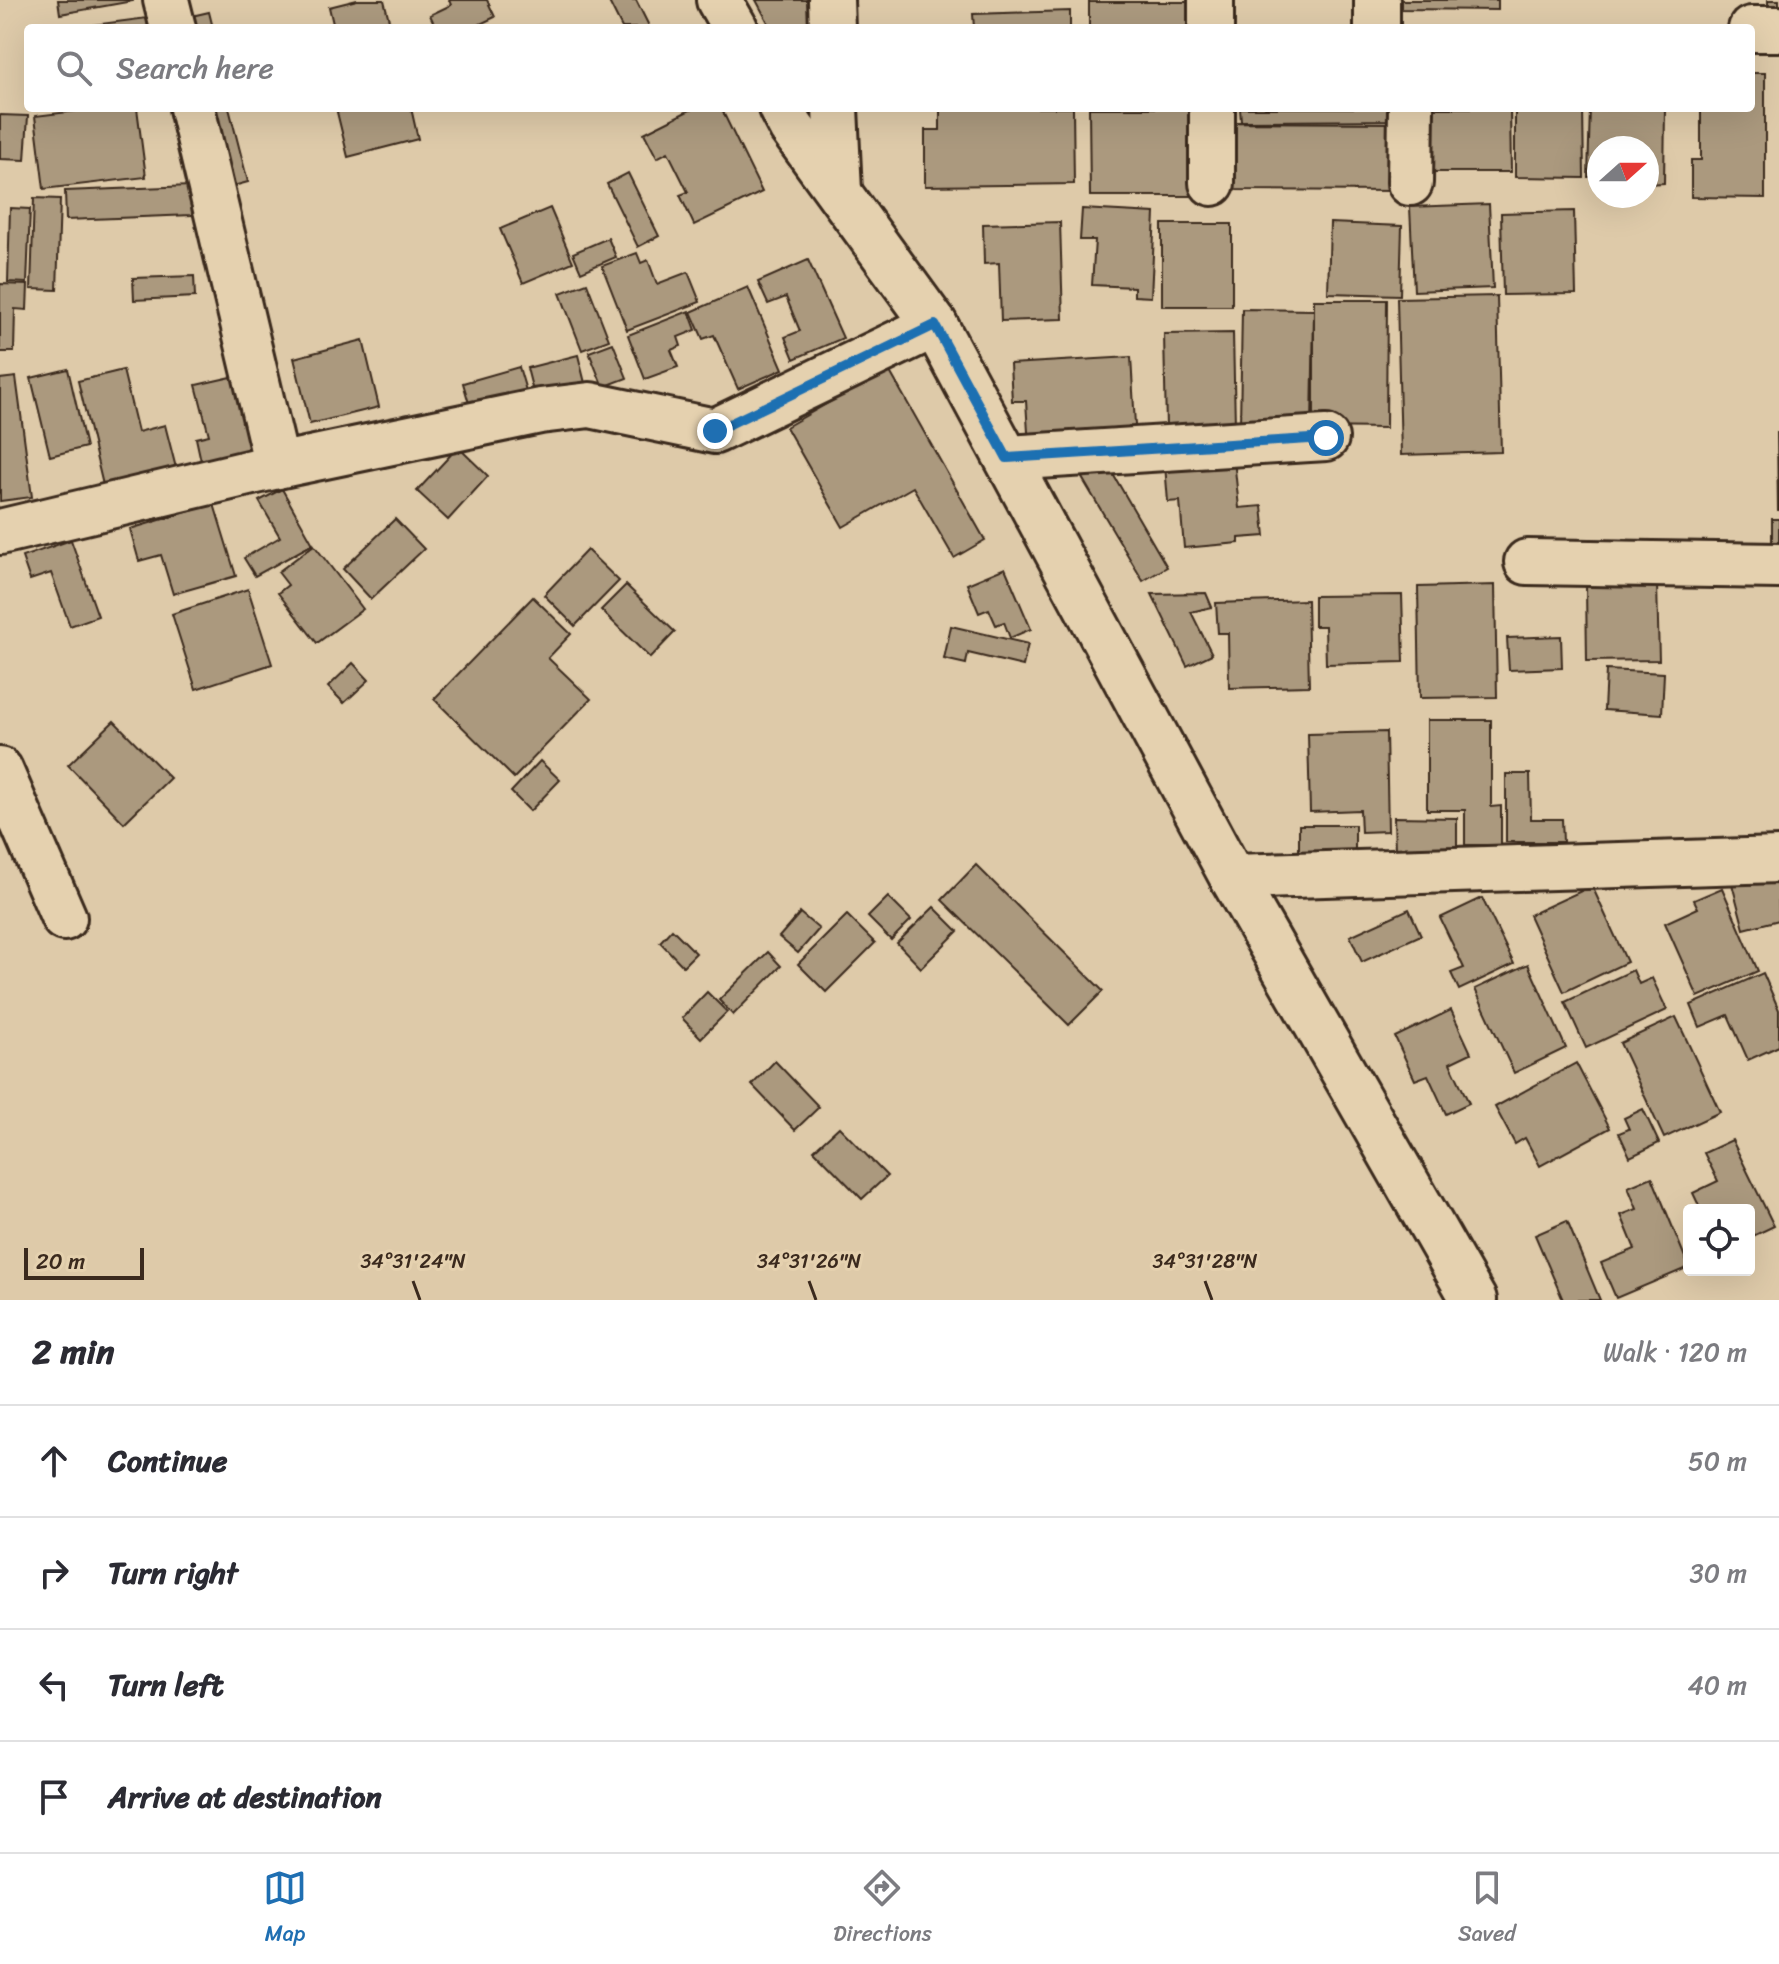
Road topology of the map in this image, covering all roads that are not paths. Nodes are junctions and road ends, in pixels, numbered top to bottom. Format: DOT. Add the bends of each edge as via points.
graph roads {
  1 [pos="166,0"];
  2 [pos="719,0"];
  3 [pos="831,0"];
  4 [pos="1211,0"];
  5 [pos="1377,0"];
  6 [pos="172,24"];
  7 [pos="733,24"];
  8 [pos="832,24"];
  9 [pos="1211,24"];
  10 [pos="1377,24"];
  11 [pos="1755,29"];
  12 [pos="1779,29"];
  13 [pos="193,112"];
  14 [pos="784,112"];
  15 [pos="835,112"];
  16 [pos="1212,112"];
  17 [pos="1411,112"];
  18 [pos="1212,183"];
  19 [pos="1410,183"];
  20 [pos="839,192"];
  21 [pos="935,325"];
  22 [pos="1326,438"];
  23 [pos="1007,458"];
  24 [pos="277,466"];
  25 [pos="0,532"];
  26 [pos="1527,562"];
  27 [pos="1779,566"];
  28 [pos="0,770"];
  29 [pos="1779,860"];
  30 [pos="1232,877"];
  31 [pos="64,918"];
  32 [pos="1474,1300"];
  1 -- 6 [label="street"];
  2 -- 7 [label="street"];
  3 -- 8 [label="street"];
  4 -- 9 [label="street"];
  5 -- 10 [label="street"];
  11 -- 12 [label="street"];
  13 -- 24 [label="street"];
  14 -- 20 [label="street"];
  15 -- 20 [label="street"];
  16 -- 18 [label="street"];
  17 -- 19 [label="street"];
  20 -- 21 [label="street"];
  21 -- 23 [label="street"];
  21 -- 24 [label="street" via="715,431 590,405"];
  22 -- 23 [label="street"];
  23 -- 30 [label="street"];
  24 -- 25 [label="street"];
  26 -- 27 [label="street"];
  28 -- 31 [label="street"];
  29 -- 30 [label="street"];
  30 -- 32 [label="street"];
}
